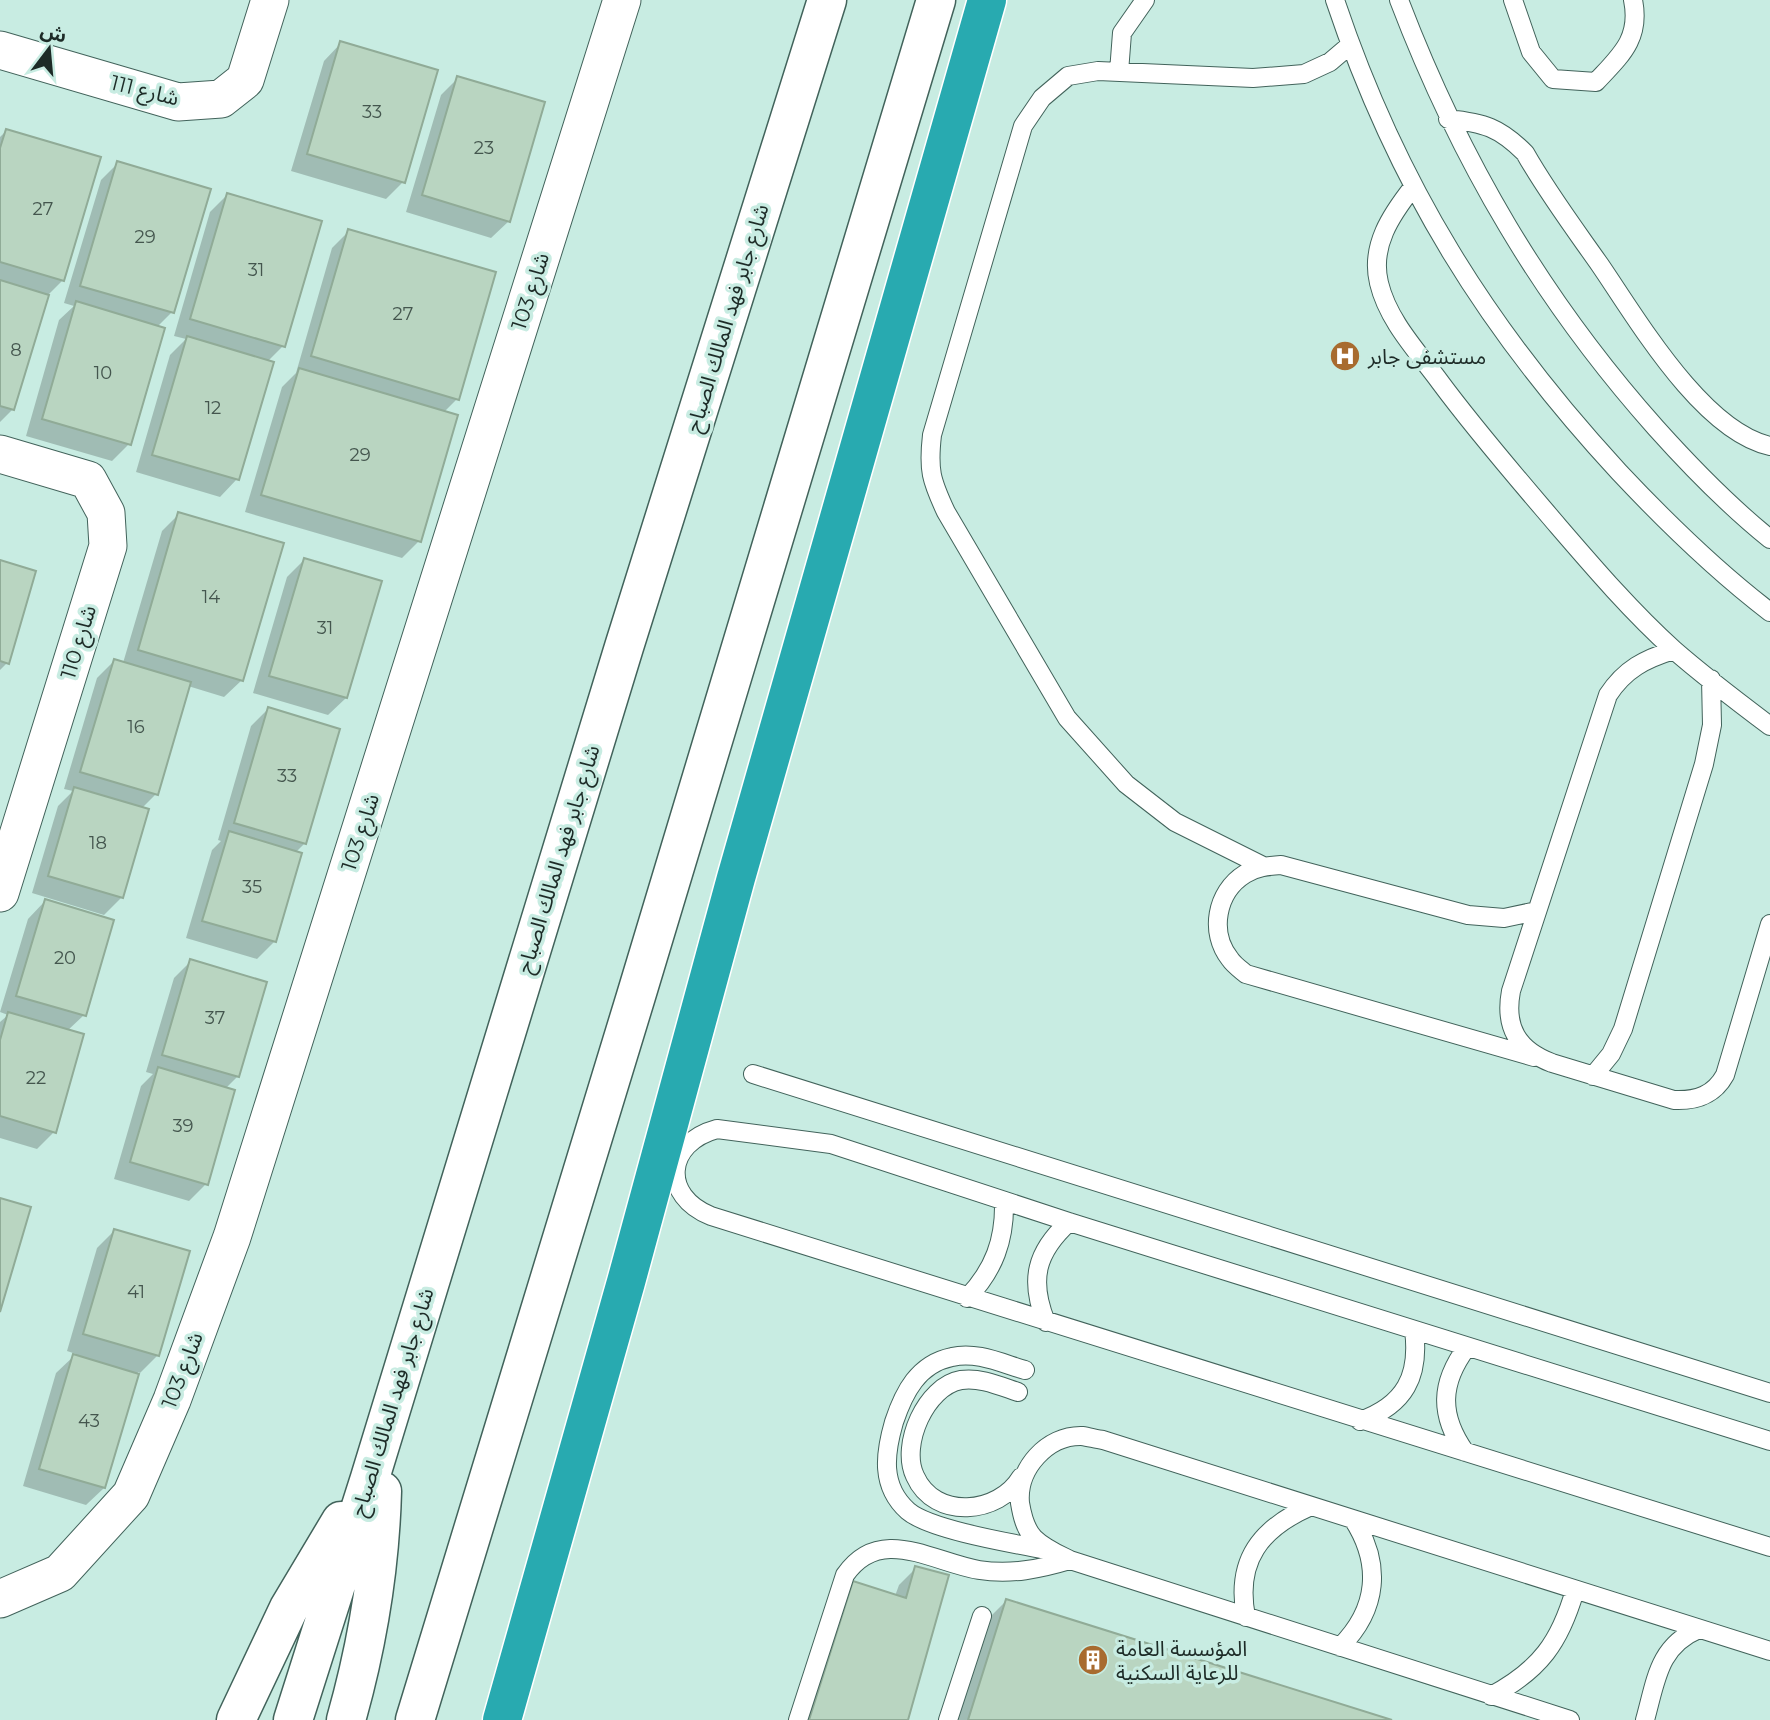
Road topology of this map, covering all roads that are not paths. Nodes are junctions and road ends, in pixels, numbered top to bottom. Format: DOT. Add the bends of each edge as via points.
graph roads {
  1 [pos="270,0"];
  2 [pos="622,0"];
  3 [pos="827,0"];
  4 [pos="936,0"];
  5 [pos="987,0"];
  6 [pos="1144,0"];
  7 [pos="1335,0"];
  8 [pos="1399,0"];
  9 [pos="1513,0"];
  10 [pos="1633,0"];
  11 [pos="1350,45"];
  12 [pos="0,50"];
  13 [pos="1119,72"];
  14 [pos="1448,119"];
  15 [pos="1413,187"];
  16 [pos="1770,446"];
  17 [pos="0,454"];
  18 [pos="1770,539"];
  19 [pos="1770,611"];
  20 [pos="1674,650"];
  21 [pos="1710,679"];
  22 [pos="1770,726"];
  23 [pos="1263,866"];
  24 [pos="0,893"];
  25 [pos="1537,911"];
  26 [pos="1770,924"];
  27 [pos="1537,1058"];
  28 [pos="753,1074"];
  29 [pos="1593,1076"];
  30 [pos="1004,1201"];
  31 [pos="1069,1222"];
  32 [pos="967,1298"];
  33 [pos="1046,1322"];
  34 [pos="1414,1330"];
  35 [pos="1467,1347"];
  36 [pos="1025,1370"];
  37 [pos="1018,1392"];
  38 [pos="1770,1393"];
  39 [pos="1360,1421"];
  40 [pos="384,1429"];
  41 [pos="1770,1441"];
  42 [pos="1465,1452"];
  43 [pos="1025,1471"];
  44 [pos="370,1478"];
  45 [pos="1311,1506"];
  46 [pos="1353,1519"];
  47 [pos="1770,1547"];
  48 [pos="1051,1551"];
  49 [pos="1070,1560"];
  50 [pos="1575,1590"];
  51 [pos="0,1598"];
  52 [pos="982,1616"];
  53 [pos="1246,1617"];
  54 [pos="1699,1629"];
  55 [pos="1340,1647"];
  56 [pos="1770,1651"];
  57 [pos="1491,1696"];
  58 [pos="236,1720"];
  59 [pos="293,1720"];
  60 [pos="346,1720"];
  61 [pos="415,1720"];
  62 [pos="502,1720"];
  63 [pos="798,1720"];
  64 [pos="948,1720"];
  65 [pos="1570,1720"];
  66 [pos="1645,1720"];
  1 -- 12 [label="street, شارع 111" via="245,80 221,99 178,102"];
  2 -- 51 [label="street, شارع 103" via="232,1237 172,1400 131,1495 60,1573"];
  3 -- 40 [label="street, شارع جابر فهد المالك الصباح"];
  4 -- 61 [label="street"];
  5 -- 62 [label="highway"];
  6 -- 13 [label="lane" via="1122,33"];
  7 -- 11 [label="lane"];
  8 -- 14 [label="lane"];
  9 -- 10 [label="lane" via="1531,52 1553,79 1596,82 1625,51 1636,18"];
  11 -- 13 [label="lane" via="1330,62 1304,74 1253,78"];
  11 -- 15 [label="lane"];
  13 -- 23 [label="lane" via="1068,76 1042,98 1023,126 932,435 931,479 1067,718 1126,784 1175,822"];
  14 -- 16 [label="lane" via="1495,128 1525,153 1670,367 1713,412 1739,432"];
  14 -- 18 [label="lane" via="1513,237 1589,348 1690,466"];
  15 -- 19 [label="lane" via="1474,291 1570,419 1693,548"];
  15 -- 20 [label="lane" via="1382,234 1378,281 1386,304 1474,427 1618,594"];
  17 -- 24 [label="street, شارع 110" via="88,480 106,513 108,546"];
  20 -- 21 [label="lane"];
  20 -- 25 [label="lane" via="1630,669 1608,695"];
  21 -- 22 [label="lane"];
  21 -- 29 [label="lane" via="1712,724 1704,764 1623,1029"];
  23 -- 25 [label="lane" via="1281,865 1477,916 1504,918"];
  23 -- 27 [label="lane" via="1244,874 1220,904 1220,943 1230,961 1246,974"];
  25 -- 27 [label="lane" via="1508,1006 1515,1035"];
  26 -- 29 [label="lane" via="1725,1075 1713,1091 1688,1101 1674,1100"];
  27 -- 29 [label="lane"];
  28 -- 38 [label="lane"];
  30 -- 31 [label="lane"];
  30 -- 32 [label="lane" via="998,1254"];
  30 -- 32 [label="lane" via="831,1144 799,1138 717,1129 686,1145 677,1161 676,1179 694,1209"];
  31 -- 33 [label="lane" via="1055,1234 1038,1267 1036,1285"];
  31 -- 34 [label="lane"];
  32 -- 33 [label="lane"];
  33 -- 39 [label="lane"];
  34 -- 35 [label="lane"];
  34 -- 39 [label="lane" via="1414,1369 1407,1388 1395,1403"];
  35 -- 41 [label="lane"];
  35 -- 42 [label="lane" via="1455,1363 1445,1399 1454,1437"];
  36 -- 48 [label="lane" via="963,1355 922,1371 899,1406 886,1465 892,1490 918,1518"];
  37 -- 43 [label="lane" via="975,1379 939,1390 924,1409 910,1461 924,1490 937,1500 971,1508 1003,1498"];
  39 -- 42 [label="lane"];
  40 -- 44 [label="street, شارع جابر فهد المالك الصباح"];
  40 -- 60 [label="street" via="376,1563"];
  42 -- 47 [label="lane"];
  43 -- 45 [label="lane" via="1038,1453 1058,1441 1080,1436"];
  43 -- 48 [label="lane" via="1019,1494 1022,1516 1032,1536"];
  44 -- 58 [label="street" via="289,1608"];
  44 -- 59 [label="street, شارع جابر فهد المالك الصباح"];
  45 -- 46 [label="lane"];
  45 -- 53 [label="lane" via="1282,1520 1259,1542 1245,1571"];
  46 -- 50 [label="lane"];
  46 -- 55 [label="lane" via="1367,1547 1373,1578 1360,1623"];
  48 -- 49 [label="lane"];
  49 -- 53 [label="lane"];
  49 -- 63 [label="lane" via="1000,1572 894,1548 872,1552 853,1563 840,1589"];
  50 -- 54 [label="lane"];
  50 -- 57 [label="lane" via="1549,1650 1532,1670"];
  52 -- 64 [label="lane"];
  53 -- 55 [label="lane"];
  54 -- 56 [label="lane"];
  54 -- 66 [label="lane" via="1680,1639 1666,1654"];
  55 -- 57 [label="lane"];
  57 -- 65 [label="lane"];
}
